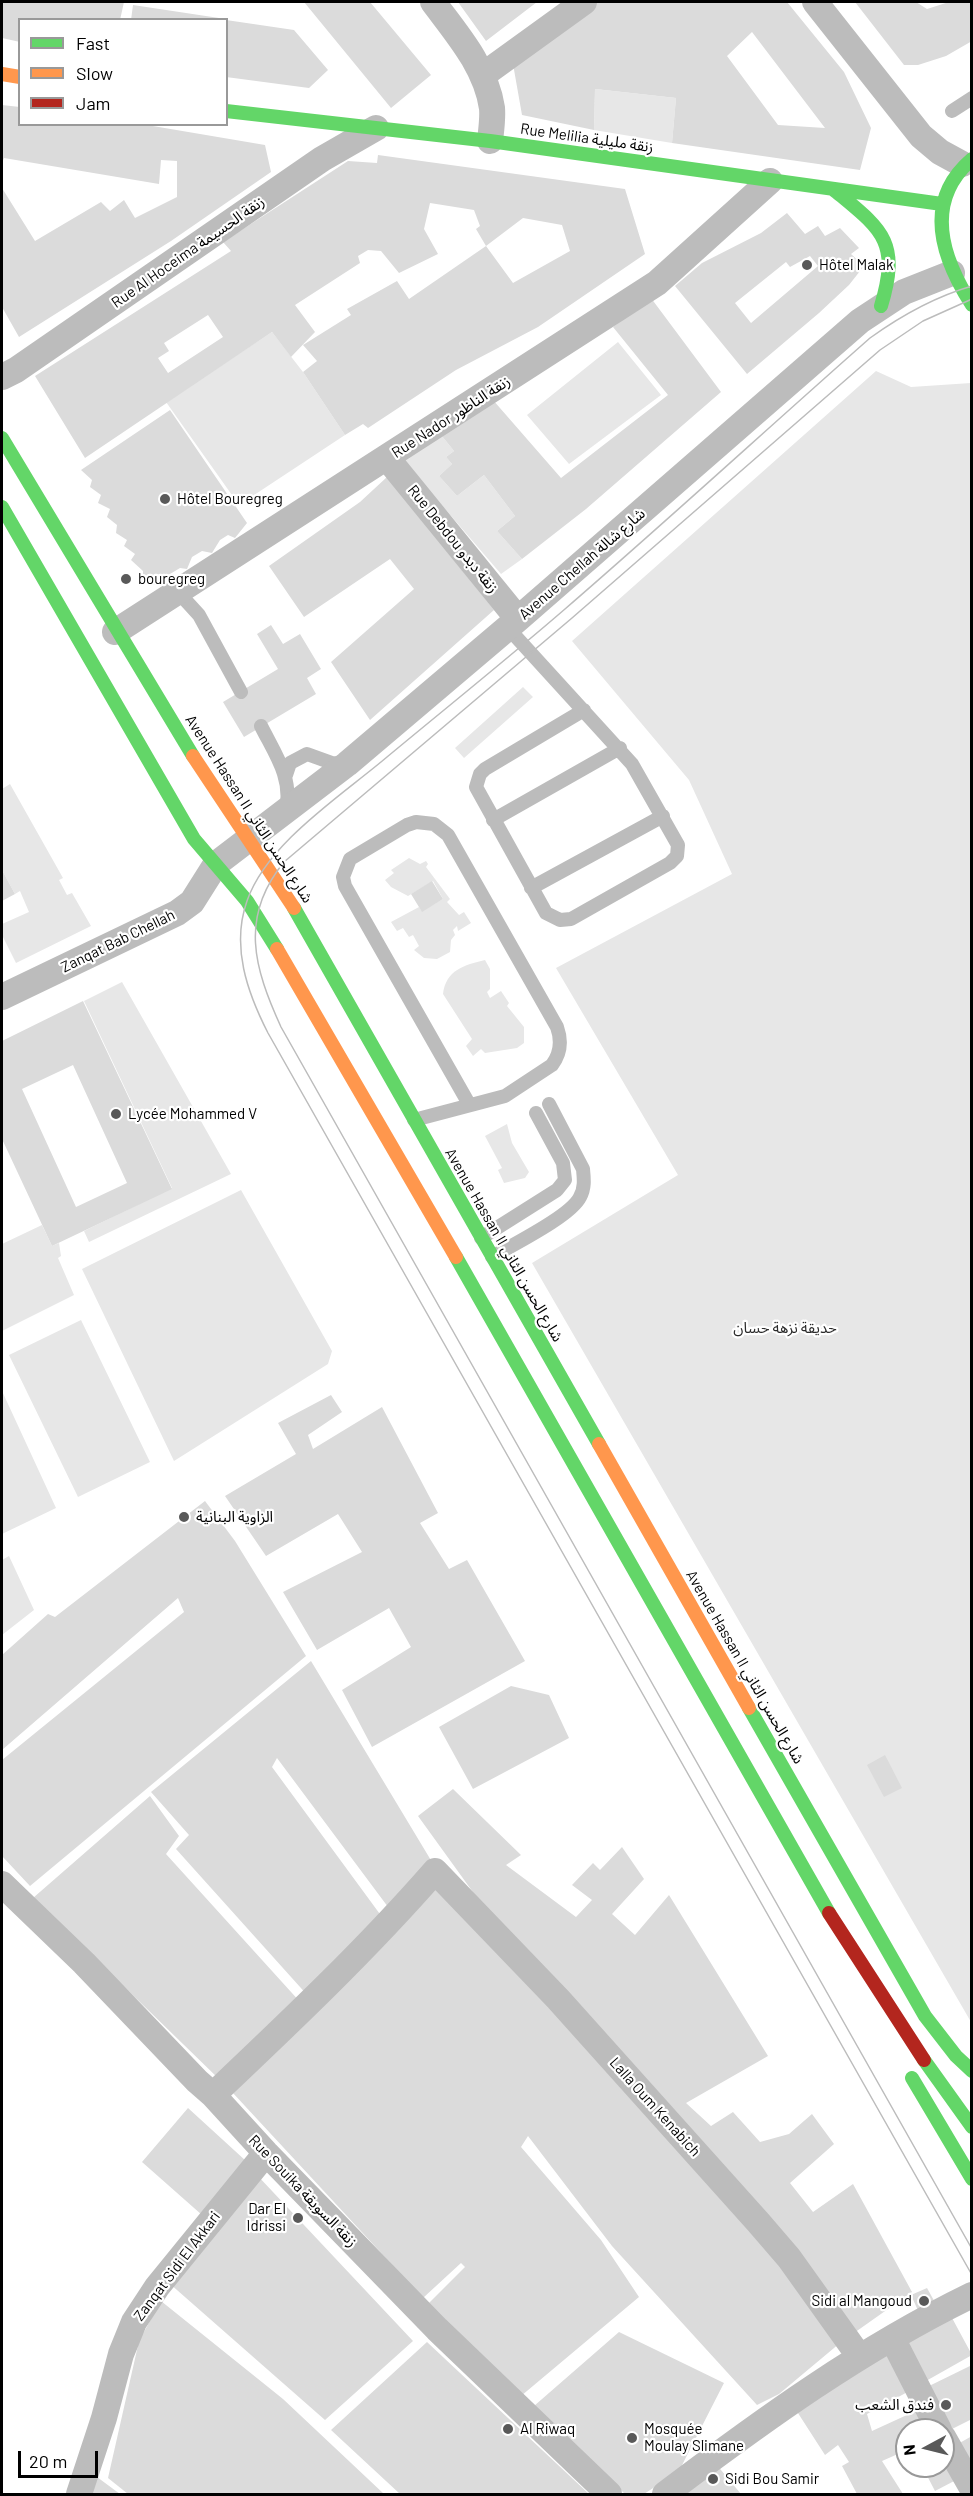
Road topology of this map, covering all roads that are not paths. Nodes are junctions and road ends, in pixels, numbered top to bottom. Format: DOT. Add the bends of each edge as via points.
graph roads {
  1 [pos="433,2"];
  2 [pos="815,2"];
  3 [pos="578,3"];
  4 [pos="2,74"];
  5 [pos="483,75"];
  6 [pos="18,77"];
  7 [pos="972,98"];
  8 [pos="228,111"];
  9 [pos="952,111"];
  10 [pos="376,128"];
  11 [pos="490,141"];
  12 [pos="967,162"];
  13 [pos="770,181"];
  14 [pos="831,187"];
  15 [pos="942,204"];
  16 [pos="952,273"];
  17 [pos="972,305"];
  18 [pos="881,306"];
  19 [pos="2,377"];
  20 [pos="2,438"];
  21 [pos="387,458"];
  22 [pos="2,507"];
  23 [pos="178,592"];
  24 [pos="513,624"];
  25 [pos="115,632"];
  26 [pos="241,692"];
  27 [pos="584,710"];
  28 [pos="261,726"];
  29 [pos="620,748"];
  30 [pos="347,764"];
  31 [pos="286,775"];
  32 [pos="285,812"];
  33 [pos="663,816"];
  34 [pos="493,820"];
  35 [pos="249,839"];
  36 [pos="216,864"];
  37 [pos="531,888"];
  38 [pos="2,997"];
  39 [pos="469,1104"];
  40 [pos="549,1104"];
  41 [pos="536,1113"];
  42 [pos="414,1120"];
  43 [pos="481,1238"];
  44 [pos="492,1257"];
  45 [pos="2,1884"];
  46 [pos="831,1916"];
  47 [pos="862,1991"];
  48 [pos="956,2056"];
  49 [pos="972,2058"];
  50 [pos="902,2062"];
  51 [pos="972,2071"];
  52 [pos="213,2095"];
  53 [pos="972,2127"];
  54 [pos="266,2153"];
  55 [pos="972,2179"];
  56 [pos="972,2295"];
  57 [pos="892,2338"];
  58 [pos="859,2356"];
  59 [pos="933,2418"];
  60 [pos="955,2458"];
  61 [pos="972,2488"];
  62 [pos="79,2494"];
  63 [pos="609,2494"];
  64 [pos="665,2494"];
  1 -- 5 [label="street"];
  2 -- 12 [label="street" via="915,130 940,153"];
  3 -- 5 [label="street"];
  4 -- 6 [label="main road"];
  5 -- 11 [label="street" via="492,110"];
  7 -- 9 [label="lane"];
  8 -- 10 [label="main road, Rue Melilia زنقة مليلية"];
  10 -- 11 [label="main road, Rue Melilia زنقة مليلية"];
  10 -- 19 [label="street, Rue Al Hoceima زنقة الحسيمة" via="322,159"];
  11 -- 13 [label="main road, Rue Melilia زنقة مليلية"];
  12 -- 15 [label="main road" via="945,189"];
  13 -- 14 [label="main road, Rue Melilia زنقة مليلية"];
  13 -- 21 [label="street, Rue Nador زنقة الناظور" via="657,283"];
  14 -- 15 [label="main road, Rue Melilia زنقة مليلية"];
  14 -- 18 [label="main road" via="867,215 887,244 891,275"];
  15 -- 16 [label="main road" via="943,239"];
  16 -- 17 [label="main road"];
  16 -- 18 [label="street, Avenue Chellah شارع شالة" via="904,292"];
  18 -- 24 [label="street, Avenue Chellah شارع شالة"];
  20 -- 25 [label="main road, Avenue Hassan II شارع الحسن الثاني"];
  21 -- 23 [label="street, Rue Nador زنقة الناظور"];
  21 -- 24 [label="street, Rue Debdou زنقة دبدو"];
  22 -- 36 [label="main road" via="176,810"];
  23 -- 25 [label="street, Rue Nador زنقة الناظور"];
  23 -- 26 [label="lane" via="199,615"];
  24 -- 27 [label="lane"];
  24 -- 30 [label="street, Avenue Chellah شارع شالة"];
  25 -- 35 [label="main road, Avenue Hassan II شارع الحسن الثاني"];
  27 -- 29 [label="lane"];
  27 -- 34 [label="lane" via="480,774 476,787"];
  28 -- 31 [label="lane"];
  29 -- 33 [label="lane"];
  29 -- 34 [label="lane"];
  30 -- 31 [label="lane" via="307,754 290,763"];
  30 -- 32 [label="street, Avenue Chellah شارع شالة"];
  31 -- 32 [label="lane"];
  32 -- 35 [label="street, Avenue Chellah شارع شالة"];
  33 -- 37 [label="lane"];
  33 -- 37 [label="lane" via="678,845 674,860 571,919 550,916"];
  34 -- 37 [label="lane"];
  35 -- 36 [label="street, Avenue Chellah شارع شالة"];
  35 -- 42 [label="main road, Avenue Hassan II شارع الحسن الثاني" via="292,904"];
  36 -- 38 [label="street, Zanqat Bab Chellah" via="192,902 177,913"];
  36 -- 46 [label="main road" via="247,901 304,993"];
  39 -- 39 [label="lane" via="345,886 345,868 357,853 416,822 434,824 448,835 560,1035 557,1059 546,1071 505,1096"];
  39 -- 42 [label="lane"];
  40 -- 44 [label="lane" via="583,1169 580,1197 569,1211"];
  41 -- 43 [label="lane" via="563,1163 565,1180 557,1190"];
  42 -- 43 [label="main road, Avenue Hassan II شارع الحسن الثاني"];
  43 -- 44 [label="main road, Avenue Hassan II شارع الحسن الثاني"];
  44 -- 48 [label="main road, Avenue Hassan II شارع الحسن الثاني" via="900,1973 925,2016"];
  45 -- 52 [label="street, Rue Souika زنقة السويقة"];
  46 -- 47 [label="main road" via="844,1958"];
  46 -- 53 [label="main road" via="951,2101"];
  48 -- 49 [label="main road"];
  48 -- 51 [label="main road, Avenue Hassan II شارع الحسن الثاني"];
  50 -- 55 [label="main road"];
  52 -- 54 [label="street, Rue Souika زنقة السويقة"];
  52 -- 58 [label="street, Lalla Oum Kenabich" via="310,2004 435,1871 558,1999 758,2222 789,2258"];
  54 -- 62 [label="street, Zanqat Sidi El Akkari" via="134,2322"];
  54 -- 63 [label="street, Rue Souika زنقة السويقة" via="437,2329"];
  56 -- 57 [label="street"];
  57 -- 58 [label="street"];
  57 -- 59 [label="street"];
  58 -- 64 [label="street" via="761,2421"];
  60 -- 61 [label="street"];
}
